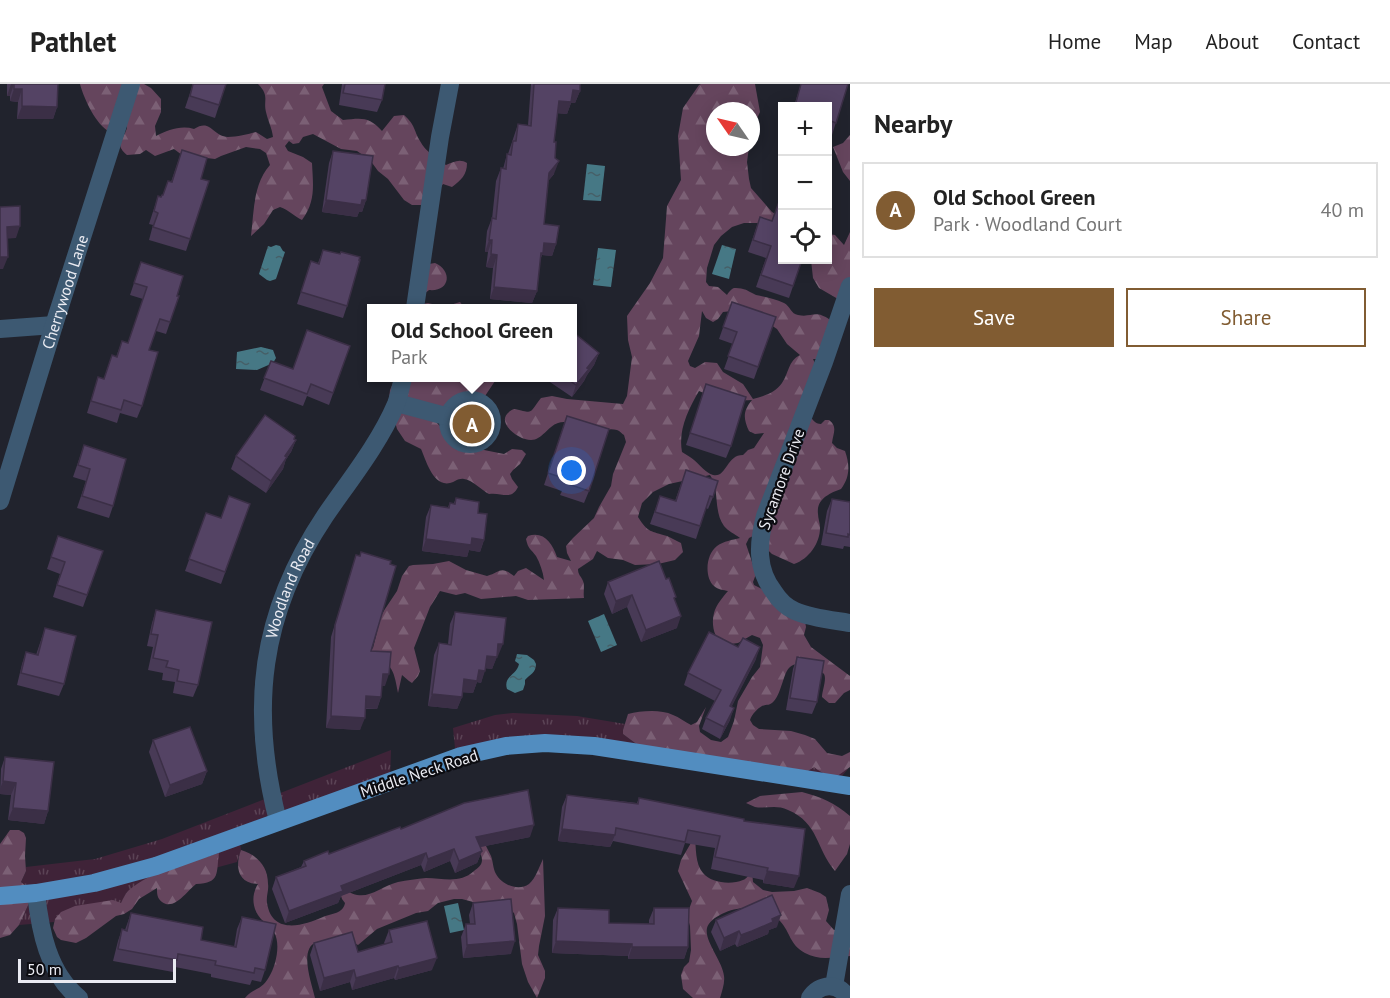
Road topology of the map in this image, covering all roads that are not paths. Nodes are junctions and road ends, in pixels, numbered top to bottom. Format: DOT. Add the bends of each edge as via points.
graph roads {
  1 [pos="131,84"];
  2 [pos="450,84"];
  3 [pos="850,286"];
  4 [pos="416,304"];
  5 [pos="54,325"];
  6 [pos="0,329"];
  7 [pos="402,382"];
  8 [pos="397,403"];
  9 [pos="449,417"];
  10 [pos="0,501"];
  11 [pos="850,623"];
  12 [pos="850,786"];
  13 [pos="278,821"];
  14 [pos="36,893"];
  15 [pos="850,894"];
  16 [pos="0,896"];
  17 [pos="841,992"];
  18 [pos="79,998"];
  19 [pos="810,998"];
  1 -- 5 [label="street, Cherrywood Lane"];
  2 -- 4 [label="street"];
  3 -- 11 [label="street, Sycamore Drive" via="760,539 761,567 776,595 790,608"];
  5 -- 6 [label="street"];
  5 -- 10 [label="street, Cherrywood Lane"];
  7 -- 8 [label="street, Woodland Road"];
  8 -- 9 [label="street"];
  8 -- 13 [label="street, Woodland Road" via="295,566 277,612 263,681 262,716"];
  12 -- 13 [label="main road, Middle Neck Road" via="594,746 545,743 461,756"];
  13 -- 14 [label="main road, Middle Neck Road" via="114,879"];
  14 -- 16 [label="main road, Middle Neck Road"];
  14 -- 18 [label="street" via="50,957 57,973"];
  15 -- 17 [label="street"];
  17 -- 19 [label="street" via="822,987"];
}
